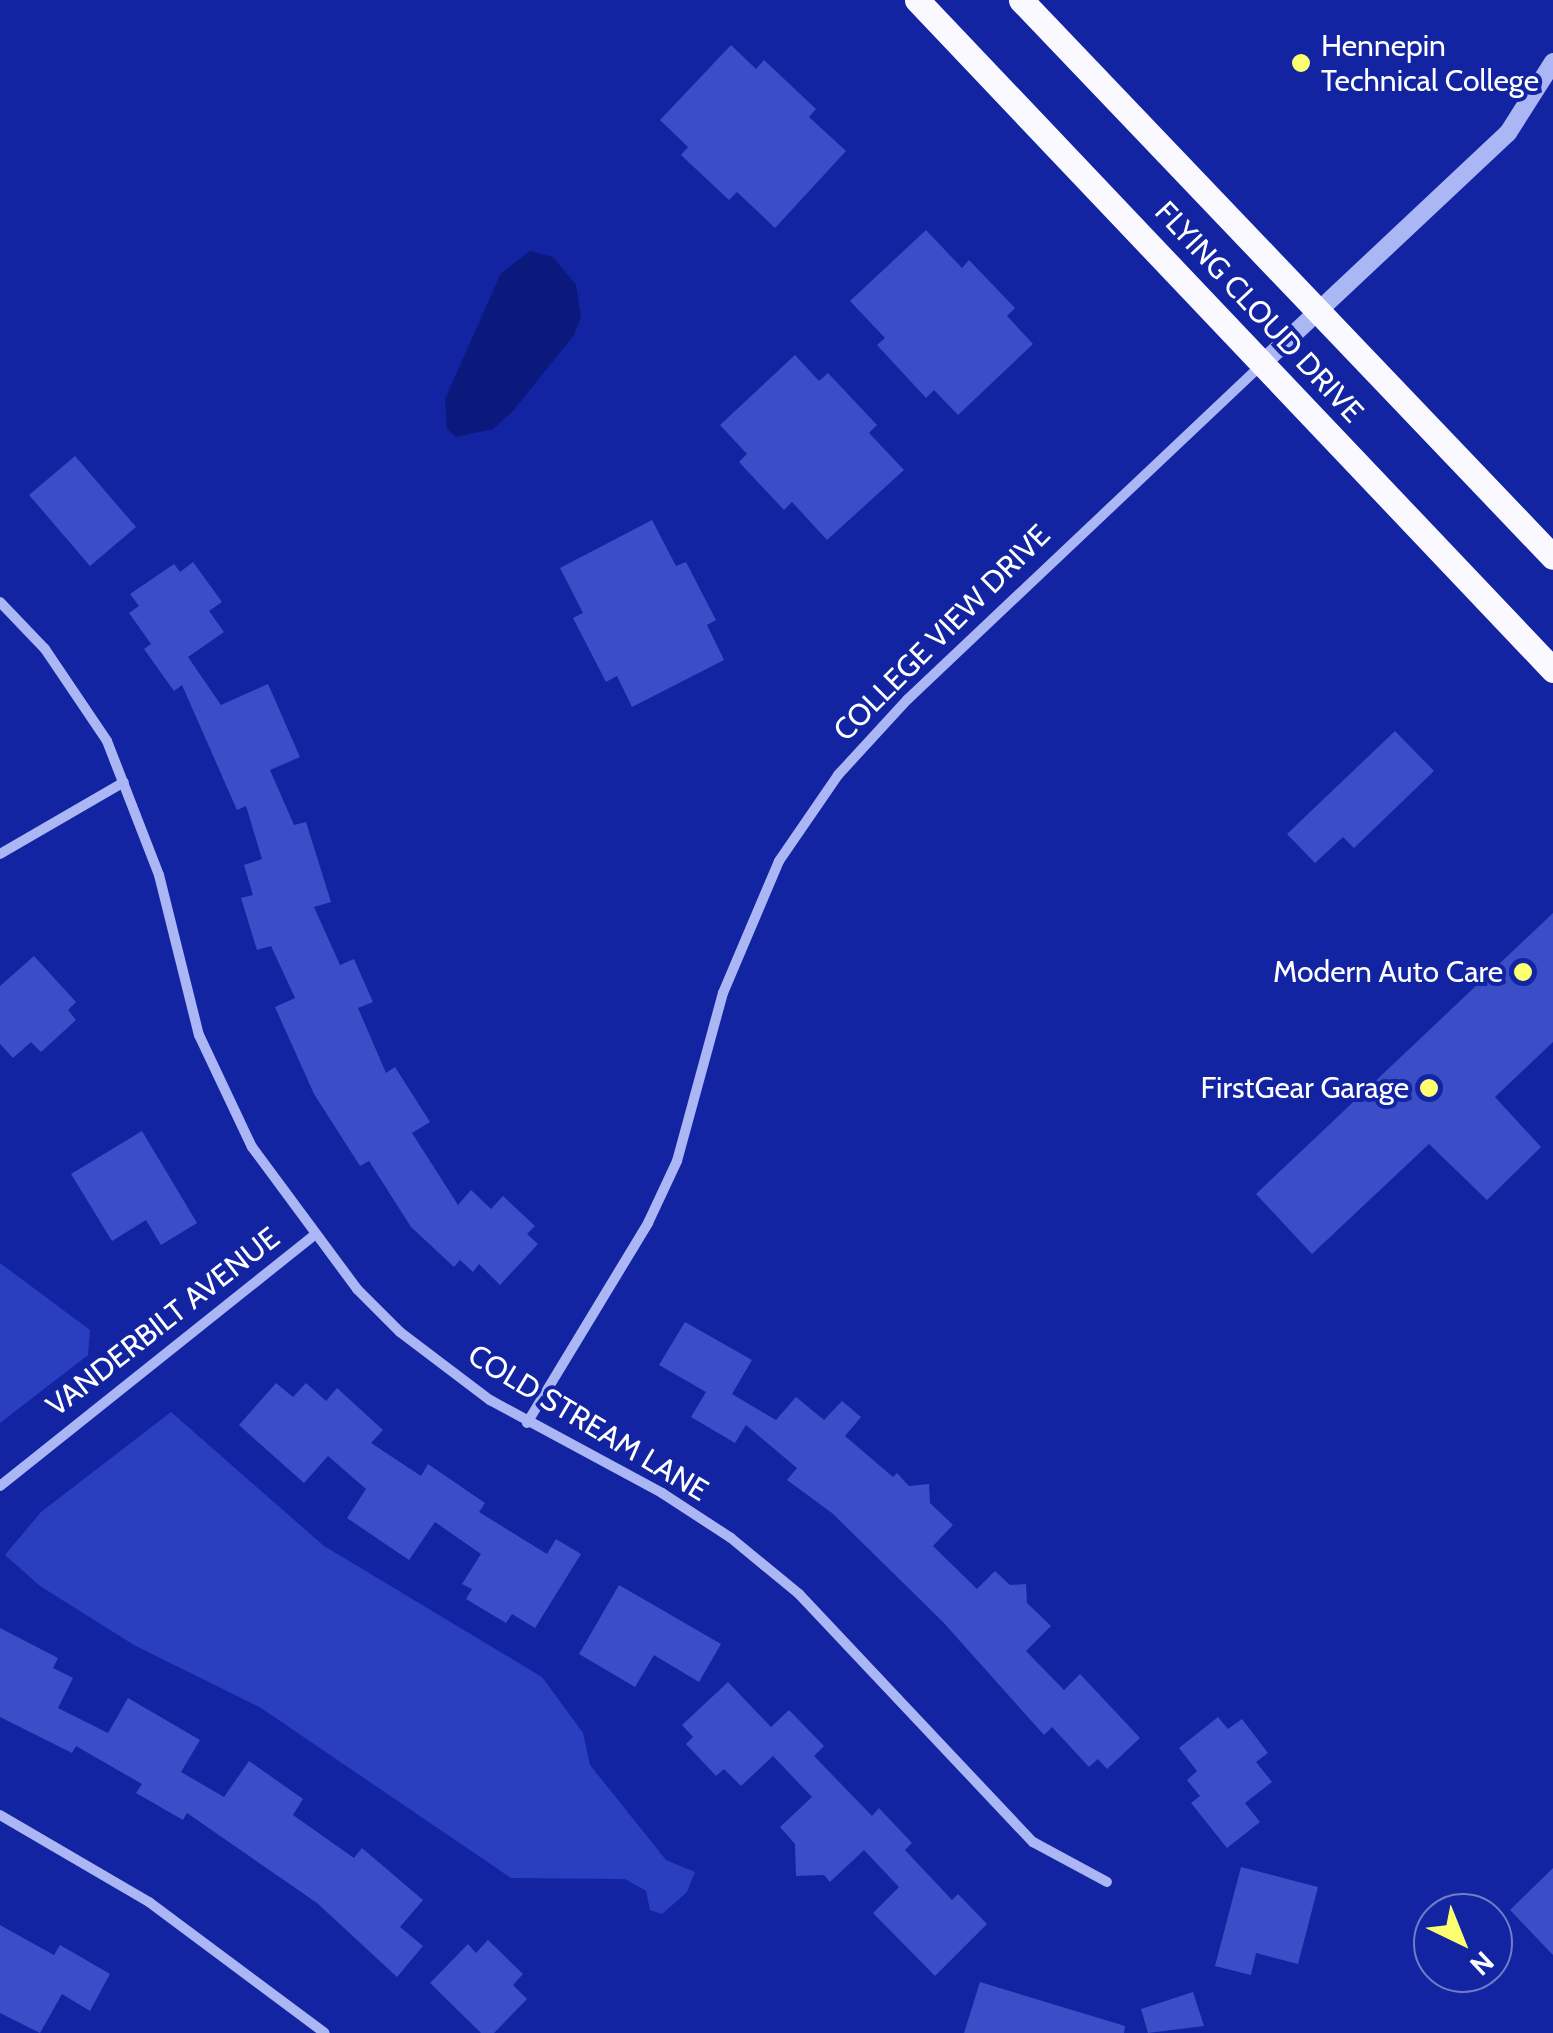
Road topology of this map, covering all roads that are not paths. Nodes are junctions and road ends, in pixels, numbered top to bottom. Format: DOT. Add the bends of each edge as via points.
graph roads {
  1 [pos="917,0"];
  2 [pos="1021,0"];
  3 [pos="1553,62"];
  4 [pos="1317,313"];
  5 [pos="1264,362"];
  6 [pos="1553,557"];
  7 [pos="0,602"];
  8 [pos="1553,670"];
  9 [pos="124,782"];
  10 [pos="0,854"];
  11 [pos="313,1236"];
  12 [pos="527,1423"];
  13 [pos="0,1486"];
  14 [pos="0,1815"];
  15 [pos="1107,1882"];
  16 [pos="325,2033"];
  1 -- 5 [label="main road, FLYING CLOUD DRIVE"];
  2 -- 4 [label="main road, FLYING CLOUD DRIVE"];
  3 -- 4 [label="street, COLLEGE VIEW DRIVE" via="1508,133"];
  4 -- 5 [label="street, COLLEGE VIEW DRIVE"];
  4 -- 6 [label="main road, FLYING CLOUD DRIVE"];
  5 -- 8 [label="main road, FLYING CLOUD DRIVE"];
  5 -- 12 [label="street, COLLEGE VIEW DRIVE" via="908,699 838,775 788,847 745,928 677,1161 648,1223"];
  7 -- 9 [label="street, COLD STREAM LANE" via="82,698"];
  9 -- 10 [label="street"];
  9 -- 11 [label="street, COLD STREAM LANE" via="159,875 199,1035 252,1147"];
  11 -- 12 [label="street, COLD STREAM LANE" via="400,1332"];
  11 -- 13 [label="street, VANDERBILT AVENUE"];
  12 -- 15 [label="street, COLD STREAM LANE" via="662,1493 730,1538 799,1594 1033,1842"];
  14 -- 16 [label="street" via="149,1902"];
}
